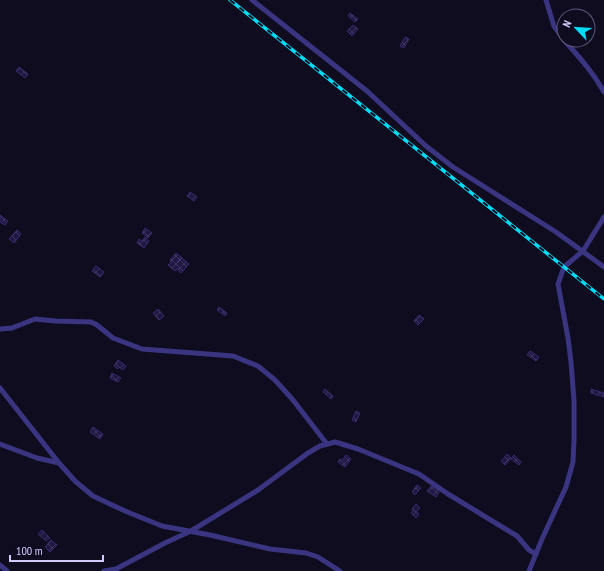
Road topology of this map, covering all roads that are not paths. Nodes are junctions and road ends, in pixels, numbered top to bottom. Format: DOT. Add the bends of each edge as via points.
graph roads {
  1 [pos="252,0"];
  2 [pos="261,0"];
  3 [pos="546,0"];
  4 [pos="259,6"];
  5 [pos="556,29"];
  6 [pos="572,48"];
  7 [pos="604,92"];
  8 [pos="604,217"];
  9 [pos="583,251"];
  10 [pos="604,267"];
  11 [pos="0,329"];
  12 [pos="0,388"];
  13 [pos="0,444"];
  14 [pos="327,444"];
  15 [pos="59,462"];
  16 [pos="191,532"];
  17 [pos="536,554"];
  18 [pos="0,565"];
  19 [pos="7,571"];
  20 [pos="104,571"];
  21 [pos="340,571"];
  22 [pos="529,571"];
  1 -- 4 [label="street"];
  2 -- 4 [label="street"];
  3 -- 5 [label="street"];
  4 -- 9 [label="street" via="367,92 453,167"];
  6 -- 7 [label="street"];
  8 -- 9 [label="street"];
  9 -- 10 [label="street"];
  9 -- 17 [label="street" via="564,267 558,284 571,362 574,401 573,462 566,486"];
  11 -- 14 [label="street" via="12,328 31,319 91,322 113,338 142,349 233,356 258,366 275,380"];
  12 -- 15 [label="street"];
  13 -- 15 [label="street" via="37,458"];
  14 -- 16 [label="street" via="308,453 258,490"];
  14 -- 17 [label="street" via="339,443 358,449 419,474 517,536"];
  15 -- 16 [label="street" via="97,499 149,522"];
  16 -- 20 [label="street" via="116,569"];
  16 -- 21 [label="street" via="210,534 270,549 306,553 318,557"];
  17 -- 22 [label="street"];
  18 -- 19 [label="street"];
}
